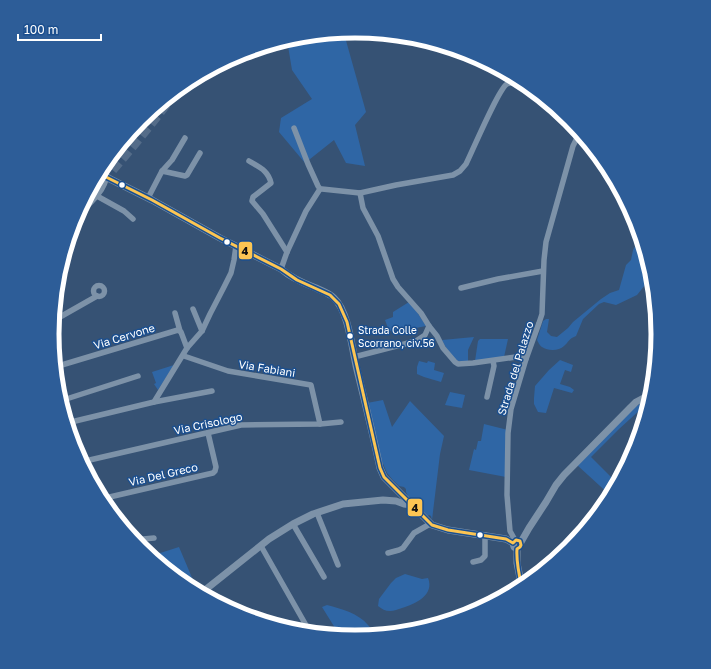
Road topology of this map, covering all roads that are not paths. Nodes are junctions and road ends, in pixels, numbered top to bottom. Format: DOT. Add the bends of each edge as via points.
graph roads {
  1 [pos="512,83"];
  2 [pos="294,128"];
  3 [pos="184,138"];
  4 [pos="577,138"];
  5 [pos="200,153"];
  6 [pos="248,161"];
  7 [pos="162,171"];
  8 [pos="106,177"];
  9 [pos="320,188"];
  10 [pos="360,193"];
  11 [pos="97,196"];
  12 [pos="148,198"];
  13 [pos="90,203"];
  14 [pos="133,219"];
  15 [pos="236,246"];
  16 [pos="287,252"];
  17 [pos="281,269"];
  18 [pos="543,271"];
  19 [pos="461,288"];
  20 [pos="97,296"];
  21 [pos="193,309"];
  22 [pos="175,314"];
  23 [pos="60,317"];
  24 [pos="429,326"];
  25 [pos="180,331"];
  26 [pos="202,331"];
  27 [pos="187,348"];
  28 [pos="184,356"];
  29 [pos="354,357"];
  30 [pos="526,359"];
  31 [pos="493,360"];
  32 [pos="61,365"];
  33 [pos="138,376"];
  34 [pos="212,391"];
  35 [pos="488,397"];
  36 [pos="645,397"];
  37 [pos="66,399"];
  38 [pos="154,402"];
  39 [pos="72,422"];
  40 [pos="341,422"];
  41 [pos="320,424"];
  42 [pos="208,433"];
  43 [pos="88,461"];
  44 [pos="108,497"];
  45 [pos="412,505"];
  46 [pos="317,513"];
  47 [pos="293,524"];
  48 [pos="430,524"];
  49 [pos="485,535"];
  50 [pos="154,538"];
  51 [pos="142,539"];
  52 [pos="517,543"];
  53 [pos="261,546"];
  54 [pos="388,553"];
  55 [pos="473,562"];
  56 [pos="338,565"];
  57 [pos="324,577"];
  58 [pos="520,581"];
  59 [pos="205,590"];
  60 [pos="307,626"];
  1 -- 10 [label="street" via="503,88 460,172"];
  2 -- 9 [label="street"];
  3 -- 7 [label="street" via="172,160"];
  4 -- 18 [label="street, Strada del Palazzo" via="546,242"];
  5 -- 7 [label="street" via="185,176"];
  6 -- 16 [label="street" via="264,169 270,177 271,183 253,197 252,201"];
  7 -- 12 [label="street"];
  8 -- 11 [label="street"];
  8 -- 12 [label="street"];
  9 -- 10 [label="street"];
  9 -- 16 [label="street" via="306,210"];
  10 -- 24 [label="street" via="363,208 378,236 393,278"];
  11 -- 13 [label="street"];
  11 -- 14 [label="street"];
  12 -- 15 [label="street"];
  15 -- 17 [label="street"];
  15 -- 26 [label="street" via="234,260 224,287"];
  16 -- 17 [label="street"];
  17 -- 29 [label="street" via="296,280 330,294 338,302 347,324"];
  18 -- 19 [label="street"];
  18 -- 30 [label="street, Strada del Palazzo" via="542,314"];
  20 -- 23 [label="street"];
  21 -- 26 [label="street"];
  22 -- 25 [label="street"];
  24 -- 29 [label="street" via="420,340"];
  24 -- 31 [label="street" via="456,363"];
  25 -- 27 [label="street"];
  25 -- 32 [label="street, Via Cervone"];
  26 -- 27 [label="street"];
  27 -- 28 [label="street"];
  28 -- 38 [label="street"];
  28 -- 41 [label="street, Via Fabiani" via="228,372 311,385"];
  29 -- 45 [label="street" via="382,474"];
  30 -- 31 [label="street" via="516,357"];
  30 -- 52 [label="street, Strada del Palazzo" via="511,409 508,433 507,495 510,531"];
  31 -- 35 [label="street"];
  33 -- 37 [label="street"];
  34 -- 38 [label="street"];
  36 -- 52 [label="street" via="636,402 570,468"];
  38 -- 39 [label="street"];
  40 -- 41 [label="street, Via Crisologo"];
  41 -- 42 [label="street, Via Crisologo" via="241,425"];
  42 -- 43 [label="street, Via Crisologo"];
  42 -- 44 [label="street, Via Del Greco" via="215,471"];
  45 -- 46 [label="street" via="388,500 344,504"];
  45 -- 48 [label="street"];
  46 -- 47 [label="street"];
  46 -- 56 [label="street"];
  47 -- 53 [label="street"];
  47 -- 57 [label="street"];
  48 -- 49 [label="street" via="448,530"];
  48 -- 54 [label="street" via="414,533 403,548"];
  49 -- 52 [label="street"];
  49 -- 55 [label="street" via="485,556 482,560"];
  50 -- 51 [label="street"];
  52 -- 58 [label="street" via="516,561"];
  53 -- 59 [label="street"];
  53 -- 60 [label="street"];
}
